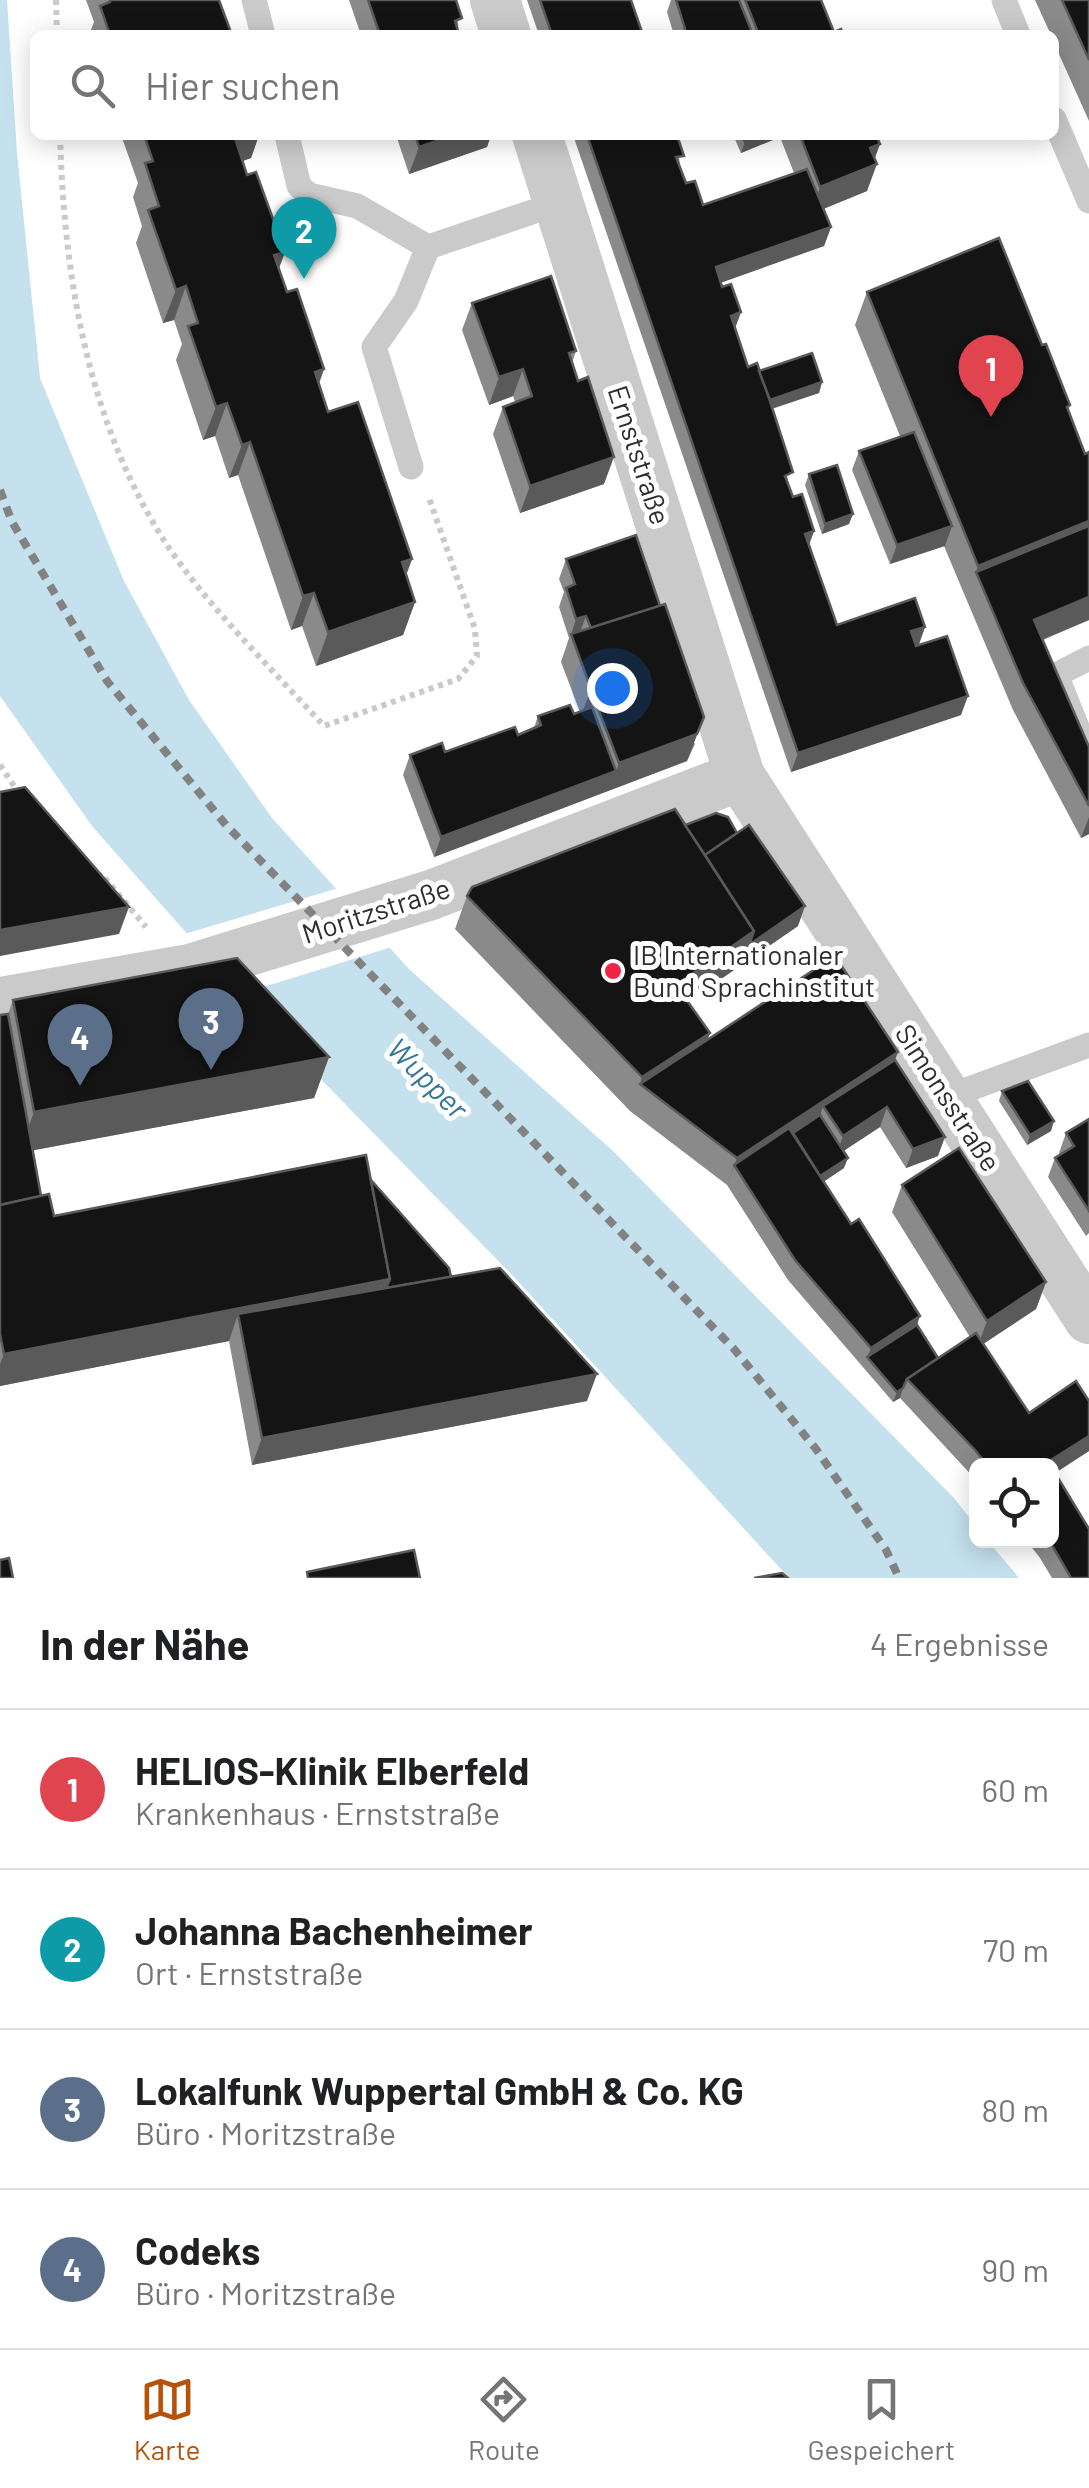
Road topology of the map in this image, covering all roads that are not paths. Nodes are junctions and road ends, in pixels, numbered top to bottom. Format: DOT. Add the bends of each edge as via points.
graph roads {
  1 [pos="254,0"];
  2 [pos="495,0"];
  3 [pos="1004,0"];
  4 [pos="262,30"];
  5 [pos="504,30"];
  6 [pos="1016,30"];
  7 [pos="1059,131"];
  8 [pos="288,140"];
  9 [pos="540,140"];
  10 [pos="1089,202"];
  11 [pos="559,204"];
  12 [pos="428,247"];
  13 [pos="411,467"];
  14 [pos="1089,658"];
  15 [pos="1089,757"];
  16 [pos="740,776"];
  17 [pos="0,1002"];
  18 [pos="1089,1045"];
  19 [pos="947,1096"];
  20 [pos="1089,1319"];
  1 -- 4 [label="lane"];
  2 -- 5 [label="street"];
  3 -- 6 [label="lane"];
  7 -- 10 [label="lane"];
  8 -- 12 [label="lane" via="299,186 309,195 357,206"];
  9 -- 11 [label="street, Ernststraße"];
  11 -- 12 [label="lane"];
  11 -- 16 [label="street, Ernststraße"];
  12 -- 13 [label="lane" via="406,301 374,347"];
  14 -- 15 [label="lane" via="1056,675"];
  16 -- 17 [label="street, Moritzstraße" via="431,895 190,969"];
  16 -- 19 [label="street, Simonsstraße"];
  18 -- 19 [label="lane"];
  19 -- 20 [label="street, Simonsstraße"];
}
